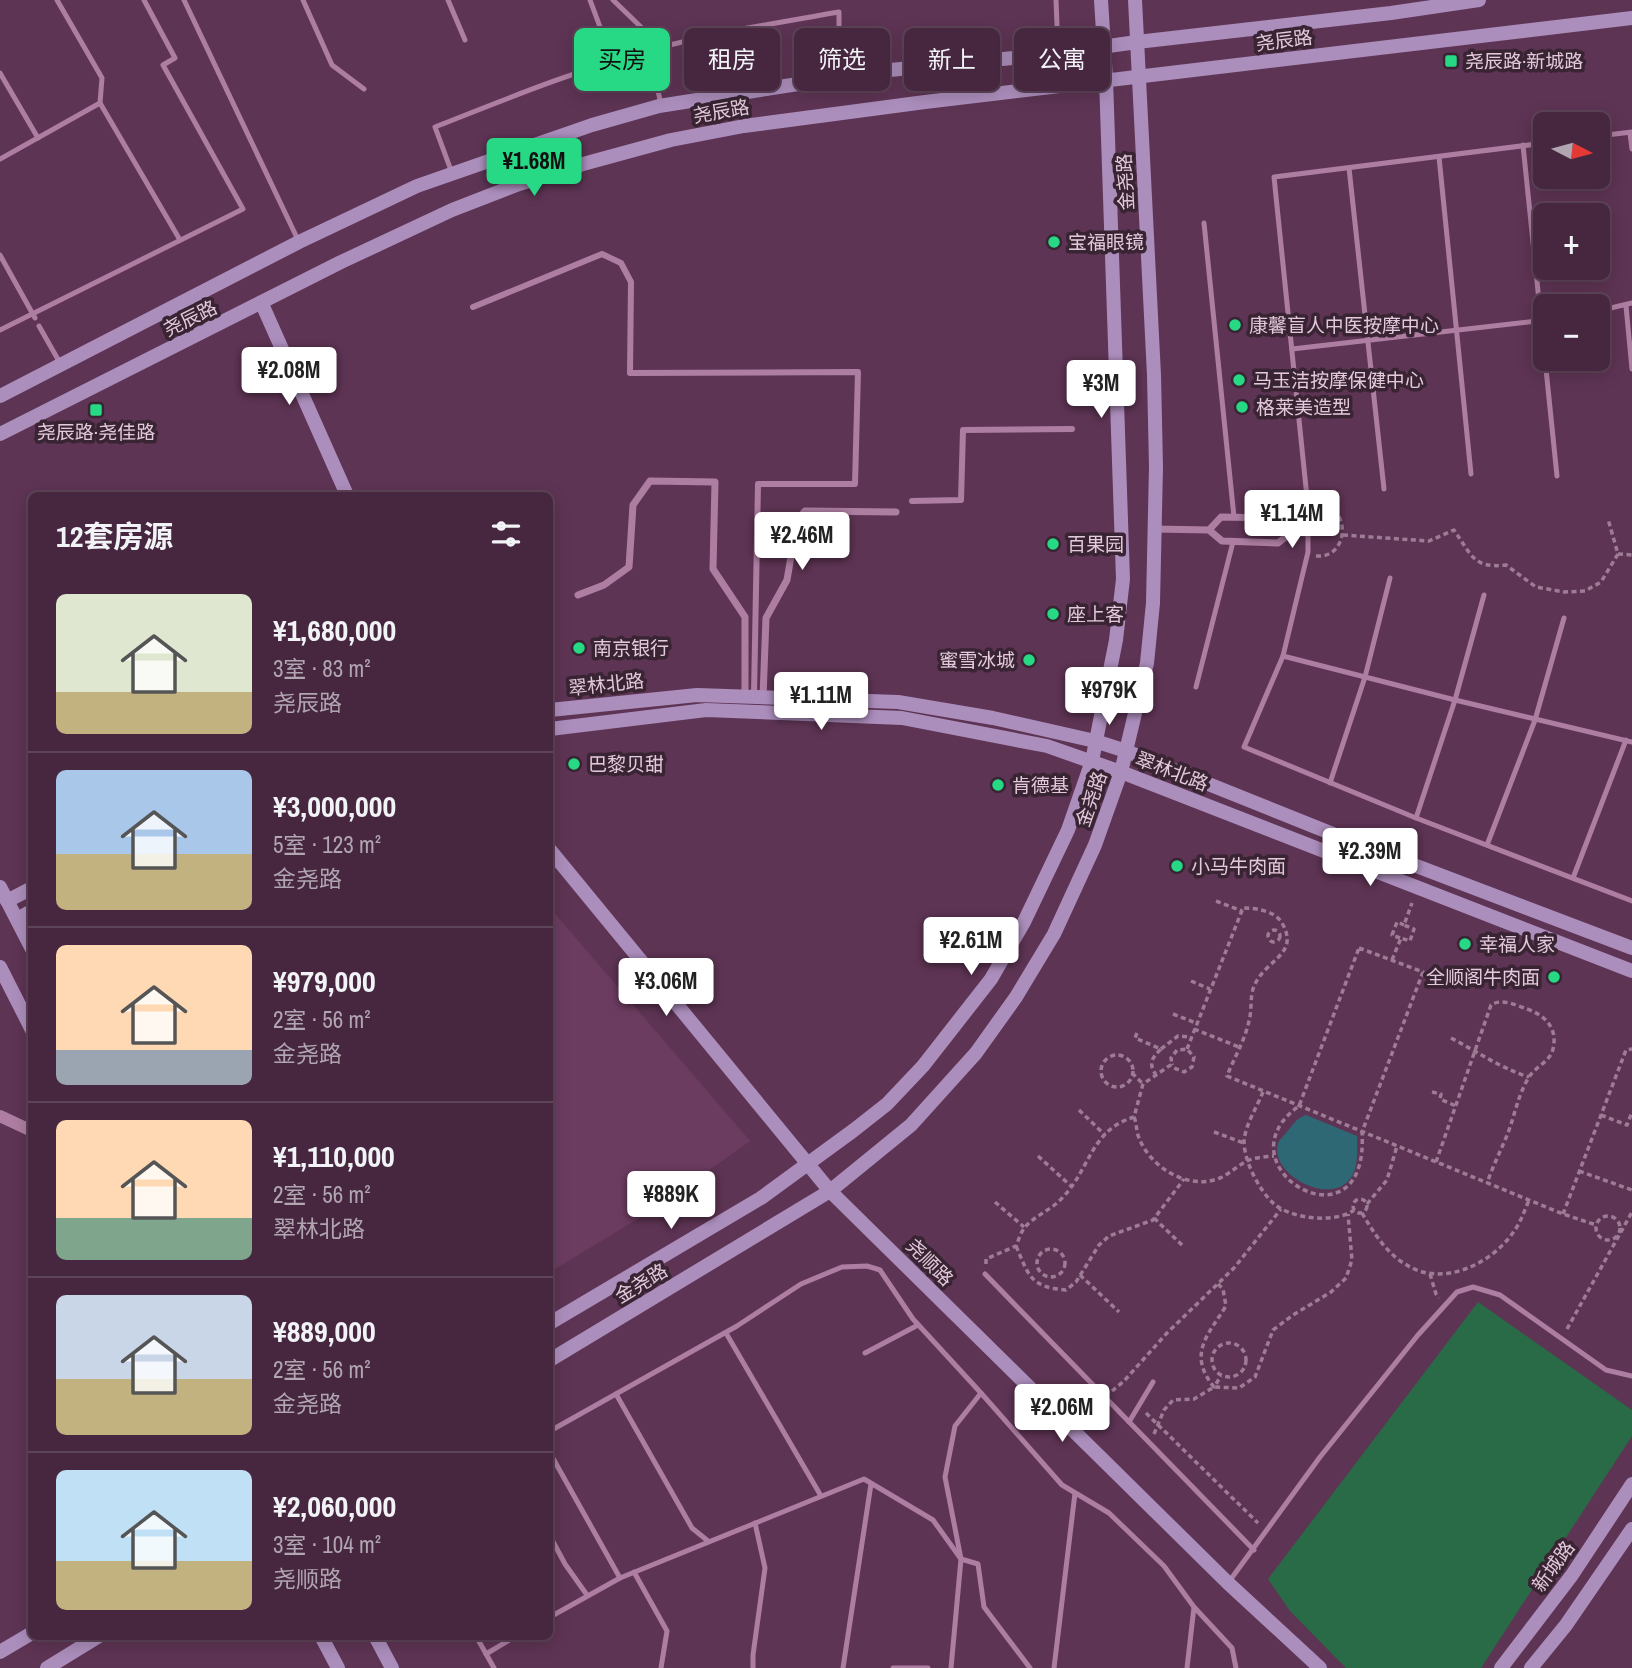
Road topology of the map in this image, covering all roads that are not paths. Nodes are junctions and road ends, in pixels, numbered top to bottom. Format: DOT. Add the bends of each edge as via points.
graph roads {
  1 [pos="57,0"];
  2 [pos="144,0"];
  3 [pos="184,0"];
  4 [pos="303,0"];
  5 [pos="448,0"];
  6 [pos="590,0"];
  7 [pos="613,0"];
  8 [pos="1056,0"];
  9 [pos="1101,0"];
  10 [pos="1135,0"];
  11 [pos="1479,0"];
  12 [pos="1632,18"];
  13 [pos="600,28"];
  14 [pos="642,28"];
  15 [pos="839,28"];
  16 [pos="1057,28"];
  17 [pos="1103,28"];
  18 [pos="466,40"];
  19 [pos="1137,42"];
  20 [pos="670,45"];
  21 [pos="1110,46"];
  22 [pos="1014,57"];
  23 [pos="890,70"];
  24 [pos="0,73"];
  25 [pos="574,75"];
  26 [pos="1140,76"];
  27 [pos="1110,79"];
  28 [pos="794,85"];
  29 [pos="363,89"];
  30 [pos="659,91"];
  31 [pos="1014,91"];
  32 [pos="1106,91"];
  33 [pos="100,103"];
  34 [pos="662,106"];
  35 [pos="1631,132"];
  36 [pos="1610,135"];
  37 [pos="38,138"];
  38 [pos="1533,144"];
  39 [pos="1522,145"];
  40 [pos="1632,149"];
  41 [pos="1439,157"];
  42 [pos="0,159"];
  43 [pos="1349,168"];
  44 [pos="452,173"];
  45 [pos="1204,223"];
  46 [pos="180,240"];
  47 [pos="299,242"];
  48 [pos="0,255"];
  49 [pos="1540,294"];
  50 [pos="262,304"];
  51 [pos="1629,305"];
  52 [pos="473,307"];
  53 [pos="1610,309"];
  54 [pos="34,316"];
  55 [pos="1533,321"];
  56 [pos="39,326"];
  57 [pos="0,330"];
  58 [pos="1455,330"];
  59 [pos="1368,341"];
  60 [pos="1292,349"];
  61 [pos="61,365"];
  62 [pos="1632,369"];
  63 [pos="1548,371"];
  64 [pos="0,396"];
  65 [pos="1072,429"];
  66 [pos="0,435"];
  67 [pos="1471,474"];
  68 [pos="1557,476"];
  69 [pos="1384,489"];
  70 [pos="346,492"];
  71 [pos="912,501"];
  72 [pos="897,512"];
  73 [pos="1234,517"];
  74 [pos="1155,528"];
  75 [pos="1209,530"];
  76 [pos="1291,533"];
  77 [pos="1308,534"];
  78 [pos="1233,542"];
  79 [pos="1390,578"];
  80 [pos="578,595"];
  81 [pos="1484,595"];
  82 [pos="1564,618"];
  83 [pos="1283,656"];
  84 [pos="1365,677"];
  85 [pos="1196,687"];
  86 [pos="754,697"];
  87 [pos="1455,701"];
  88 [pos="553,710"];
  89 [pos="1535,720"];
  90 [pos="553,729"];
  91 [pos="1095,741"];
  92 [pos="1629,741"];
  93 [pos="1126,751"];
  94 [pos="1092,761"];
  95 [pos="1121,772"];
  96 [pos="1330,783"];
  97 [pos="1416,818"];
  98 [pos="1487,845"];
  99 [pos="553,854"];
  100 [pos="1573,878"];
  101 [pos="0,887"];
  102 [pos="28,890"];
  103 [pos="7,901"];
  104 [pos="1632,901"];
  105 [pos="28,913"];
  106 [pos="17,919"];
  107 [pos="28,941"];
  108 [pos="1632,948"];
  109 [pos="0,967"];
  110 [pos="1632,971"];
  111 [pos="28,1022"];
  112 [pos="0,1116"];
  113 [pos="28,1129"];
  114 [pos="809,1164"];
  115 [pos="830,1191"];
  116 [pos="985,1273"];
  117 [pos="553,1321"];
  118 [pos="918,1325"];
  119 [pos="726,1332"];
  120 [pos="865,1353"];
  121 [pos="553,1358"];
  122 [pos="1632,1376"];
  123 [pos="1153,1382"];
  124 [pos="981,1392"];
  125 [pos="616,1394"];
  126 [pos="1129,1422"];
  127 [pos="553,1429"];
  128 [pos="553,1458"];
  129 [pos="871,1484"];
  130 [pos="1632,1484"];
  131 [pos="1075,1493"];
  132 [pos="821,1496"];
  133 [pos="755,1523"];
  134 [pos="1632,1529"];
  135 [pos="708,1541"];
  136 [pos="553,1542"];
  137 [pos="1254,1550"];
  138 [pos="961,1559"];
  139 [pos="634,1572"];
  140 [pos="620,1578"];
  141 [pos="1228,1583"];
  142 [pos="587,1595"];
  143 [pos="1194,1607"];
  144 [pos="553,1615"];
  145 [pos="28,1635"];
  146 [pos="92,1640"];
  147 [pos="323,1640"];
  148 [pos="377,1640"];
  149 [pos="478,1640"];
  150 [pos="509,1640"];
  151 [pos="0,1652"];
  152 [pos="486,1654"];
  153 [pos="47,1668"];
  154 [pos="338,1668"];
  155 [pos="392,1668"];
  156 [pos="494,1668"];
  157 [pos="661,1668"];
  158 [pos="753,1668"];
  159 [pos="843,1668"];
  160 [pos="893,1668"];
  161 [pos="928,1668"];
  162 [pos="951,1668"];
  163 [pos="1030,1668"];
  164 [pos="1054,1668"];
  165 [pos="1187,1668"];
  166 [pos="1236,1668"];
  167 [pos="1320,1668"];
  168 [pos="1501,1668"];
  169 [pos="1531,1668"];
  1 -- 33 [label="lane" via="102,78"];
  2 -- 46 [label="lane" via="176,58 163,65 243,209"];
  3 -- 47 [label="lane"];
  4 -- 29 [label="lane" via="332,65"];
  5 -- 18 [label="lane"];
  6 -- 13 [label="lane"];
  7 -- 14 [label="lane"];
  8 -- 16 [label="lane"];
  9 -- 17 [label="main road, 金尧路"];
  10 -- 19 [label="main road, 金尧路"];
  11 -- 19 [label="main road, 尧辰路"];
  12 -- 26 [label="main road, 尧辰路"];
  15 -- 20 [label="lane" via="839,12"];
  19 -- 21 [label="main road, 尧辰路"];
  19 -- 26 [label="main road, 金尧路"];
  22 -- 23 [label="main road, 尧辰路"];
  24 -- 37 [label="lane"];
  25 -- 44 [label="lane" via="435,127"];
  26 -- 27 [label="main road, 尧辰路"];
  26 -- 74 [label="main road, 金尧路" via="1154,374"];
  28 -- 34 [label="main road, 尧辰路"];
  30 -- 34 [label="lane"];
  31 -- 50 [label="main road, 尧辰路" via="744,126 671,140 570,168 452,209"];
  32 -- 91 [label="main road, 金尧路" via="1123,579"];
  33 -- 37 [label="lane"];
  33 -- 46 [label="lane"];
  34 -- 44 [label="main road, 尧辰路"];
  35 -- 36 [label="lane"];
  35 -- 40 [label="lane"];
  37 -- 42 [label="lane"];
  38 -- 39 [label="lane"];
  39 -- 41 [label="lane"];
  39 -- 49 [label="lane"];
  41 -- 43 [label="lane"];
  41 -- 58 [label="lane"];
  43 -- 59 [label="lane"];
  43 -- 60 [label="lane" via="1274,177"];
  44 -- 47 [label="main road, 尧辰路"];
  45 -- 73 [label="lane"];
  46 -- 54 [label="lane"];
  47 -- 61 [label="main road, 尧辰路"];
  48 -- 54 [label="lane"];
  50 -- 66 [label="main road, 尧辰路"];
  50 -- 70 [label="main road"];
  51 -- 53 [label="lane"];
  51 -- 62 [label="lane"];
  52 -- 86 [label="street" via="602,254 621,263 631,282 630,373 858,372 855,484 758,484"];
  54 -- 57 [label="lane"];
  55 -- 58 [label="lane"];
  56 -- 61 [label="lane"];
  58 -- 59 [label="lane"];
  58 -- 67 [label="lane"];
  59 -- 60 [label="lane"];
  59 -- 69 [label="lane"];
  60 -- 77 [label="lane"];
  61 -- 64 [label="main road, 尧辰路"];
  63 -- 68 [label="lane"];
  65 -- 71 [label="street" via="963,430 961,500"];
  72 -- 86 [label="street" via="805,511 797,521 787,580 766,618"];
  73 -- 75 [label="street" via="1221,517"];
  73 -- 76 [label="street" via="1279,518"];
  74 -- 75 [label="street"];
  74 -- 93 [label="main road, 金尧路" via="1147,663"];
  75 -- 78 [label="street" via="1222,541"];
  76 -- 77 [label="lane"];
  76 -- 78 [label="street" via="1278,543"];
  77 -- 83 [label="lane" via="1308,552"];
  78 -- 85 [label="lane"];
  79 -- 84 [label="lane"];
  80 -- 86 [label="street" via="604,585 629,567 634,505 650,481 715,482 713,569 745,617"];
  81 -- 87 [label="lane"];
  82 -- 89 [label="lane"];
  83 -- 84 [label="lane"];
  83 -- 96 [label="lane" via="1244,747"];
  84 -- 87 [label="lane"];
  84 -- 96 [label="lane"];
  86 -- 88 [label="main road, 翠林北路" via="697,695"];
  86 -- 91 [label="main road, 翠林北路" via="898,702"];
  87 -- 89 [label="lane"];
  87 -- 97 [label="lane"];
  89 -- 92 [label="lane"];
  89 -- 98 [label="lane"];
  90 -- 94 [label="main road, 翠林北路" via="706,710 902,718 1047,746"];
  91 -- 93 [label="main road, 翠林北路"];
  91 -- 94 [label="main road, 金尧路"];
  92 -- 100 [label="lane"];
  93 -- 95 [label="main road, 金尧路"];
  93 -- 108 [label="main road, 翠林北路"];
  94 -- 95 [label="main road, 翠林北路"];
  94 -- 114 [label="main road, 金尧路" via="1068,830 991,979 887,1104"];
  95 -- 110 [label="main road, 翠林北路"];
  95 -- 115 [label="main road, 金尧路" via="1095,845 1054,934 1016,998 976,1053 911,1125"];
  96 -- 97 [label="lane"];
  97 -- 98 [label="lane"];
  98 -- 100 [label="lane"];
  99 -- 114 [label="main road, 尧顺路"];
  100 -- 104 [label="lane"];
  101 -- 103 [label="main road"];
  102 -- 103 [label="main road"];
  103 -- 106 [label="main road"];
  105 -- 106 [label="main road"];
  106 -- 107 [label="main road"];
  109 -- 111 [label="main road"];
  112 -- 113 [label="street"];
  114 -- 115 [label="main road, 尧顺路"];
  114 -- 117 [label="main road, 金尧路" via="761,1198"];
  115 -- 121 [label="main road, 金尧路"];
  115 -- 141 [label="main road, 尧顺路"];
  116 -- 126 [label="lane"];
  118 -- 119 [label="lane" via="880,1270 867,1266 842,1267 801,1284"];
  118 -- 120 [label="lane"];
  118 -- 124 [label="lane"];
  119 -- 125 [label="lane"];
  119 -- 132 [label="lane"];
  122 -- 137 [label="lane" via="1606,1370 1500,1295 1473,1287 1457,1292 1320,1457"];
  123 -- 126 [label="lane"];
  124 -- 131 [label="lane" via="1062,1485"];
  124 -- 138 [label="lane" via="954,1426 945,1477"];
  125 -- 127 [label="lane"];
  125 -- 135 [label="lane" via="692,1528"];
  126 -- 137 [label="lane"];
  128 -- 140 [label="lane"];
  129 -- 132 [label="lane" via="864,1479"];
  129 -- 138 [label="lane" via="933,1520"];
  129 -- 159 [label="lane"];
  130 -- 168 [label="main road, 新城路" via="1572,1575"];
  131 -- 143 [label="lane" via="1109,1513 1164,1566"];
  131 -- 164 [label="lane"];
  132 -- 133 [label="lane"];
  133 -- 135 [label="lane"];
  133 -- 158 [label="lane" via="765,1568"];
  134 -- 169 [label="main road"];
  135 -- 139 [label="lane"];
  136 -- 142 [label="lane"];
  137 -- 141 [label="lane"];
  138 -- 162 [label="lane"];
  138 -- 163 [label="lane" via="978,1564 984,1607"];
  139 -- 140 [label="lane"];
  139 -- 157 [label="lane" via="667,1630"];
  140 -- 142 [label="lane"];
  141 -- 167 [label="main road, 尧顺路"];
  142 -- 144 [label="lane"];
  143 -- 165 [label="lane"];
  143 -- 166 [label="lane" via="1232,1648"];
  145 -- 151 [label="main road"];
  146 -- 153 [label="main road"];
  147 -- 154 [label="main road"];
  148 -- 155 [label="main road"];
  149 -- 152 [label="lane"];
  150 -- 152 [label="lane"];
  152 -- 156 [label="lane"];
  160 -- 161 [label="lane"];
}
